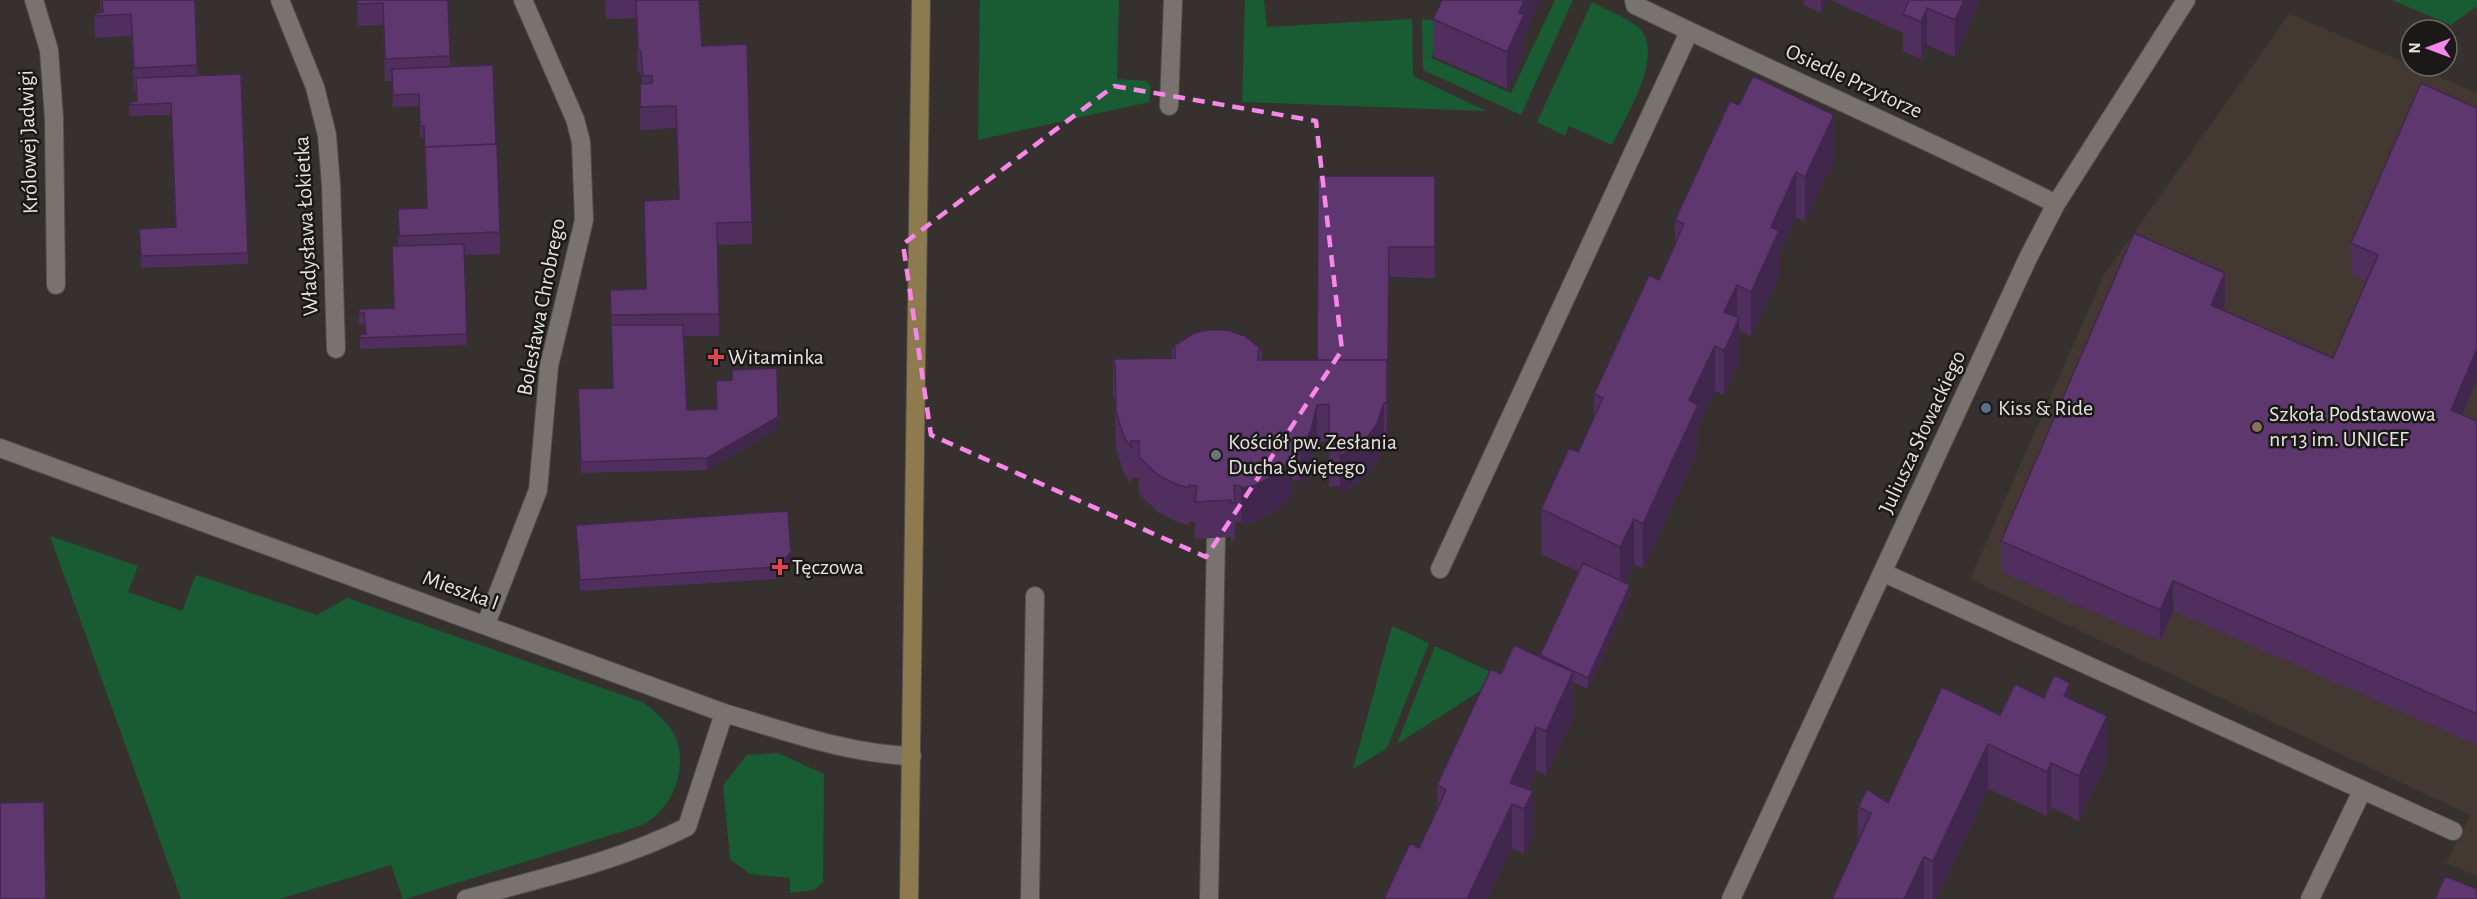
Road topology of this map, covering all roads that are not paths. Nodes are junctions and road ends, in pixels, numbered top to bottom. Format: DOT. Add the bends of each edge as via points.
graph roads {
  1 [pos="34,0"];
  2 [pos="280,0"];
  3 [pos="523,0"];
  4 [pos="921,0"];
  5 [pos="1173,0"];
  6 [pos="1634,0"];
  7 [pos="2186,0"];
  8 [pos="1689,32"];
  9 [pos="1169,106"];
  10 [pos="2056,204"];
  11 [pos="56,285"];
  12 [pos="336,349"];
  13 [pos="0,448"];
  14 [pos="1216,537"];
  15 [pos="1440,569"];
  16 [pos="1884,573"];
  17 [pos="1035,596"];
  18 [pos="486,624"];
  19 [pos="724,713"];
  20 [pos="912,756"];
  21 [pos="2362,791"];
  22 [pos="2453,831"];
  23 [pos="486,896"];
  24 [pos="466,899"];
  25 [pos="909,899"];
  26 [pos="1030,899"];
  27 [pos="1209,899"];
  28 [pos="1731,899"];
  29 [pos="2310,899"];
  1 -- 11 [label="street, Królowej Jadwigi" via="49,50"];
  2 -- 12 [label="street, Władysława Łokietka" via="315,87 327,135"];
  3 -- 18 [label="street, Bolesława Chrobrego" via="575,119 581,142 584,220 549,366 538,490"];
  4 -- 20 [label="street"];
  5 -- 9 [label="street"];
  6 -- 8 [label="street, Osiedle Przytorze" via="1635,5"];
  7 -- 10 [label="street, Juliusza Słowackiego"];
  8 -- 10 [label="street, Osiedle Przytorze"];
  8 -- 15 [label="street"];
  10 -- 16 [label="street, Juliusza Słowackiego"];
  13 -- 18 [label="street, Mieszka I"];
  14 -- 27 [label="street"];
  16 -- 21 [label="street"];
  16 -- 28 [label="street, Juliusza Słowackiego"];
  17 -- 26 [label="street"];
  18 -- 19 [label="street, Mieszka I"];
  19 -- 20 [label="street, Mieszka I" via="839,747"];
  19 -- 23 [label="street" via="687,827 609,860"];
  20 -- 25 [label="street"];
  21 -- 22 [label="street"];
  21 -- 29 [label="street"];
  23 -- 24 [label="street"];
}
